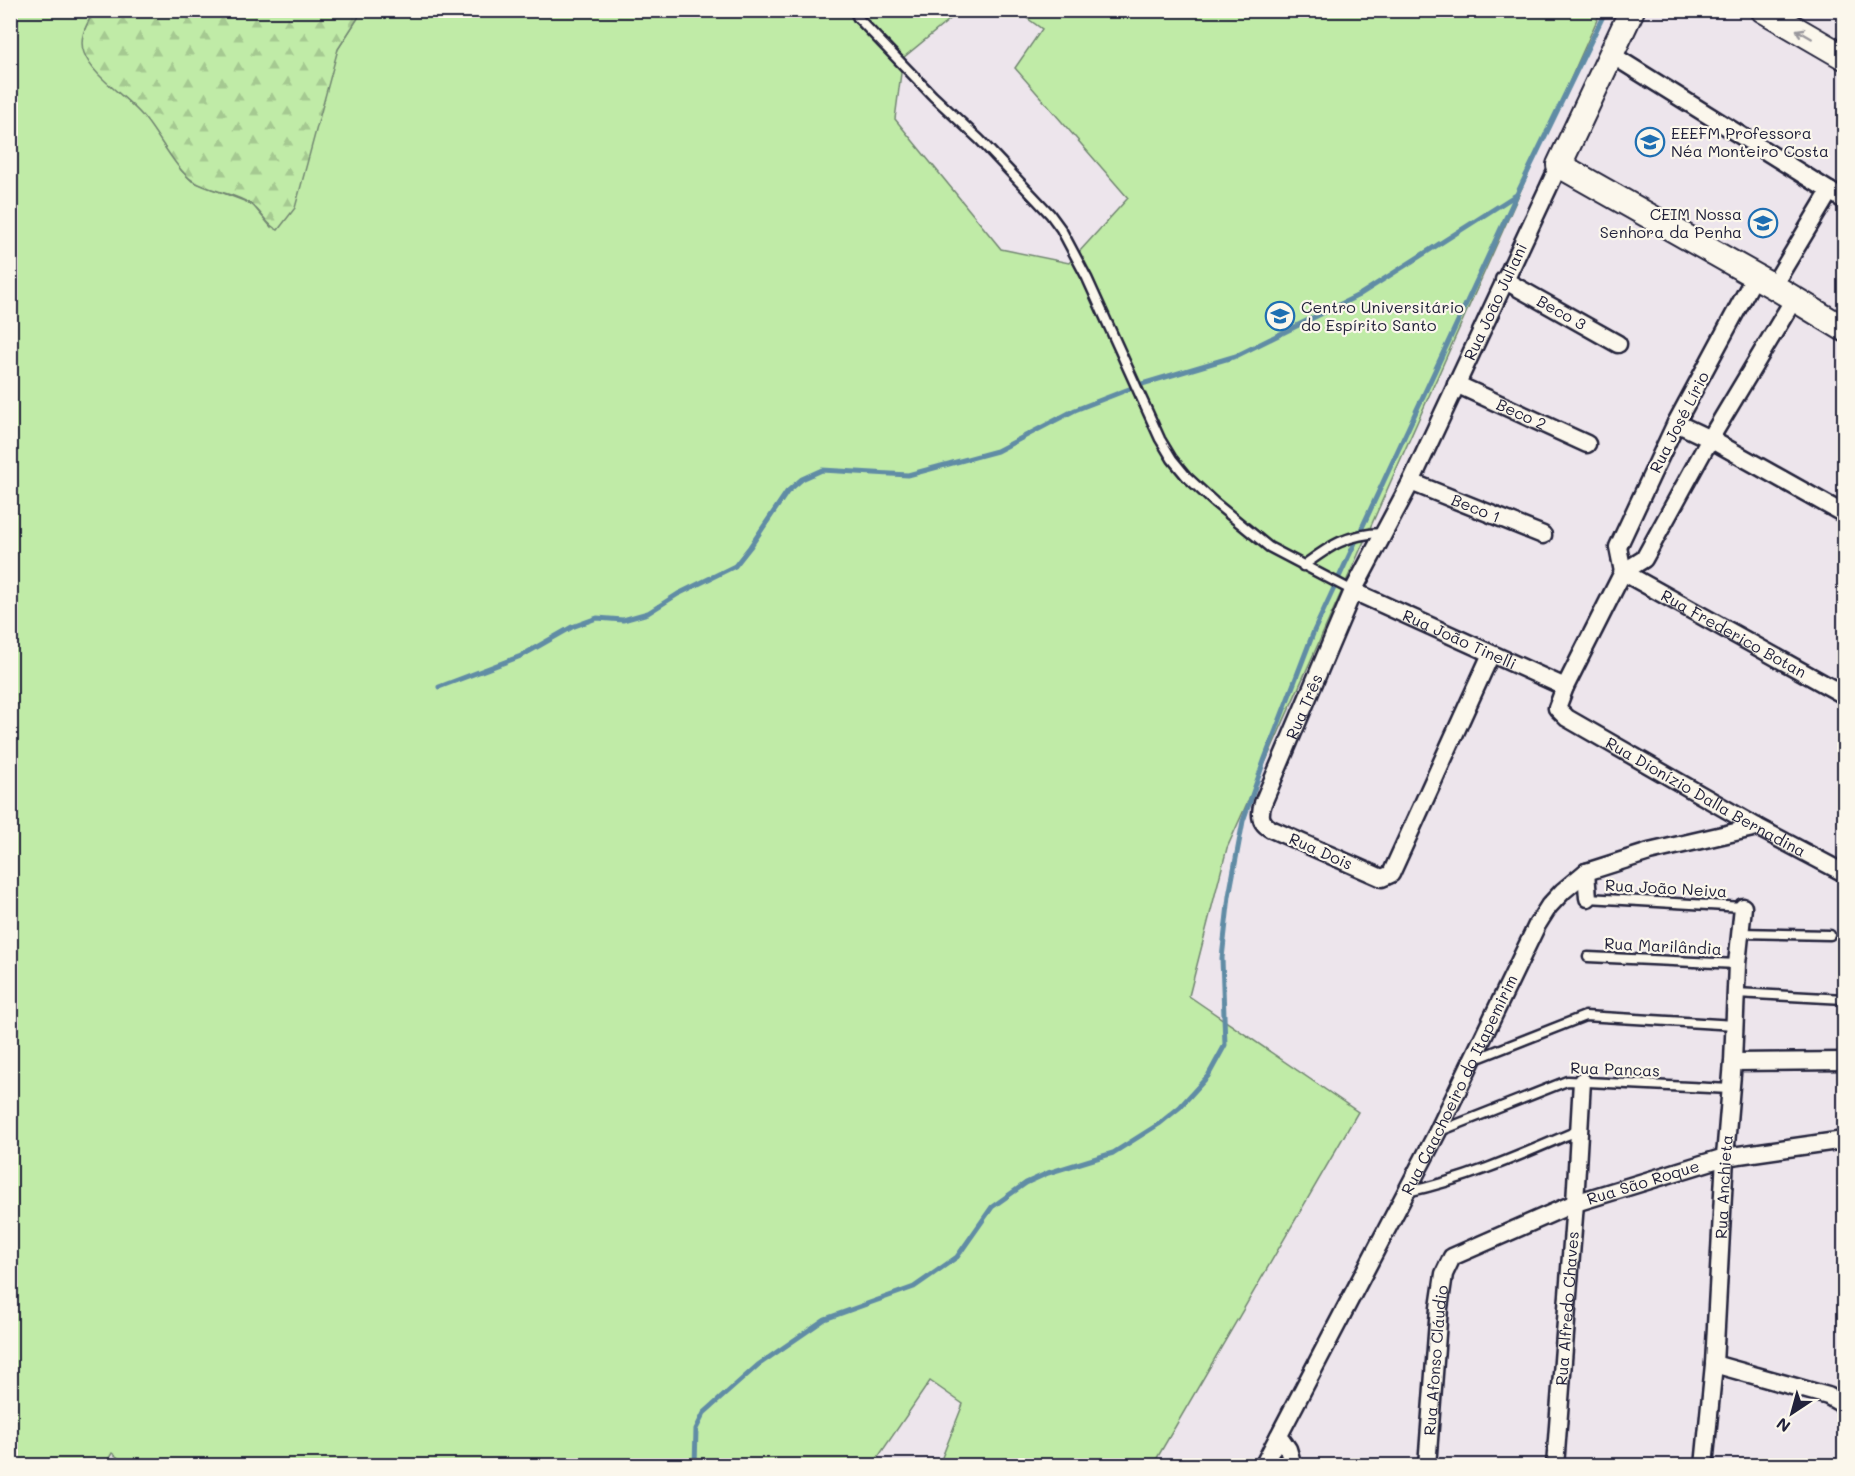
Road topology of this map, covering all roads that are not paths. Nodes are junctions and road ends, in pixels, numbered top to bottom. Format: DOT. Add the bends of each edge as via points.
graph roads {
  1 [pos="854,10"];
  2 [pos="1632,10"];
  3 [pos="1763,10"];
  4 [pos="1612,55"];
  5 [pos="1845,57"];
  6 [pos="1560,165"];
  7 [pos="1837,195"];
  8 [pos="1504,280"];
  9 [pos="1764,281"];
  10 [pos="1794,299"];
  11 [pos="1845,330"];
  12 [pos="1618,344"];
  13 [pos="1456,384"];
  14 [pos="1676,423"];
  15 [pos="1710,439"];
  16 [pos="1587,444"];
  17 [pos="1411,482"];
  18 [pos="1845,514"];
  19 [pos="1384,533"];
  20 [pos="1543,535"];
  21 [pos="1303,566"];
  22 [pos="1623,572"];
  23 [pos="1353,591"];
  24 [pos="1491,654"];
  25 [pos="1565,687"];
  26 [pos="1845,695"];
  27 [pos="1567,718"];
  28 [pos="1262,821"];
  29 [pos="1757,827"];
  30 [pos="1586,872"];
  31 [pos="1845,873"];
  32 [pos="1588,898"];
  33 [pos="1743,908"];
  34 [pos="1740,933"];
  35 [pos="1830,935"];
  36 [pos="1588,957"];
  37 [pos="1737,964"];
  38 [pos="1736,993"];
  39 [pos="1845,999"];
  40 [pos="1735,1025"];
  41 [pos="1473,1060"];
  42 [pos="1845,1061"];
  43 [pos="1733,1062"];
  44 [pos="1582,1081"];
  45 [pos="1730,1089"];
  46 [pos="1579,1130"];
  47 [pos="1437,1132"];
  48 [pos="1845,1140"];
  49 [pos="1725,1157"];
  50 [pos="1404,1192"];
  51 [pos="1575,1203"];
  52 [pos="1452,1257"];
  53 [pos="1714,1364"];
  54 [pos="1845,1405"];
  55 [pos="1279,1436"];
  56 [pos="1263,1466"];
  57 [pos="1293,1466"];
  58 [pos="1427,1466"];
  59 [pos="1555,1466"];
  60 [pos="1704,1466"];
  1 -- 21 [label="lane" via="1061,229 1172,459 1243,526 1269,547"];
  2 -- 4 [label="main road, Rua João Juliani"];
  5 -- 3 [label="main road, one-way"];
  4 -- 6 [label="main road, Rua João Juliani"];
  4 -- 7 [label="street"];
  6 -- 8 [label="street, Rua João Juliani"];
  6 -- 9 [label="main road"];
  7 -- 9 [label="street, Rua José Lírio"];
  8 -- 12 [label="street, Beco 3"];
  8 -- 13 [label="street, Rua João Juliani"];
  9 -- 10 [label="main road"];
  9 -- 14 [label="street, Rua José Lírio"];
  10 -- 11 [label="main road"];
  10 -- 15 [label="street, Rua José Lírio"];
  13 -- 16 [label="street, Beco 2"];
  13 -- 17 [label="street, Rua João Juliani"];
  14 -- 15 [label="street"];
  14 -- 22 [label="street, Rua José Lírio" via="1618,547"];
  15 -- 18 [label="street"];
  15 -- 22 [label="street, Rua José Lírio" via="1644,559"];
  17 -- 19 [label="street, Rua João Juliani"];
  17 -- 20 [label="street, Beco 1"];
  19 -- 21 [label="lane" via="1342,540"];
  19 -- 23 [label="street, Rua João Juliani"];
  21 -- 23 [label="lane"];
  22 -- 25 [label="street, Rua José Lírio"];
  22 -- 26 [label="street, Rua Frederico Botan"];
  23 -- 24 [label="street, Rua João Tinelli"];
  23 -- 28 [label="street, Rua Três" via="1263,803"];
  24 -- 25 [label="street, Rua João Tinelli"];
  24 -- 28 [label="street, Rua Dois" via="1391,874 1382,878 1271,829"];
  25 -- 27 [label="street, Rua José Lírio" via="1557,708"];
  27 -- 29 [label="street, Rua Dionízio Dalla Bernadina"];
  29 -- 30 [label="street, Rua Caachoeiro do Itapemirim" via="1649,852"];
  29 -- 31 [label="street, Rua Dionízio Dalla Bernadina"];
  30 -- 32 [label="street"];
  30 -- 41 [label="street, Rua Caachoeiro do Itapemirim" via="1563,891 1537,925"];
  32 -- 33 [label="lane, Rua João Neiva"];
  33 -- 34 [label="street, Rua Anchieta"];
  34 -- 35 [label="lane"];
  34 -- 37 [label="street, Rua Anchieta"];
  36 -- 37 [label="lane, Rua Marilândia"];
  37 -- 38 [label="street, Rua Anchieta"];
  38 -- 39 [label="lane"];
  38 -- 40 [label="street, Rua Anchieta"];
  40 -- 41 [label="lane" via="1585,1016"];
  40 -- 43 [label="street, Rua Anchieta"];
  41 -- 47 [label="street, Rua Caachoeiro do Itapemirim"];
  42 -- 43 [label="street"];
  43 -- 45 [label="street, Rua Anchieta"];
  44 -- 45 [label="lane, Rua Pancas"];
  44 -- 46 [label="street, Rua Alfredo Chaves"];
  44 -- 47 [label="lane, Rua Pancas" via="1558,1083"];
  45 -- 49 [label="street, Rua Anchieta"];
  46 -- 50 [label="lane" via="1489,1168"];
  46 -- 51 [label="street, Rua Alfredo Chaves"];
  47 -- 50 [label="street, Rua Caachoeiro do Itapemirim"];
  48 -- 49 [label="street, Rua São Roque"];
  49 -- 51 [label="street, Rua São Roque"];
  49 -- 53 [label="street, Rua Anchieta"];
  50 -- 55 [label="street, Rua Caachoeiro do Itapemirim"];
  51 -- 52 [label="street, Rua São Roque"];
  51 -- 59 [label="street, Rua Alfredo Chaves"];
  52 -- 58 [label="street, Rua Afonso Cláudio" via="1444,1274 1439,1308"];
  53 -- 54 [label="street" via="1828,1396"];
  53 -- 60 [label="street, Rua Anchieta"];
  55 -- 56 [label="street, Rua Caachoeiro do Itapemirim"];
  55 -- 57 [label="street"];
}
